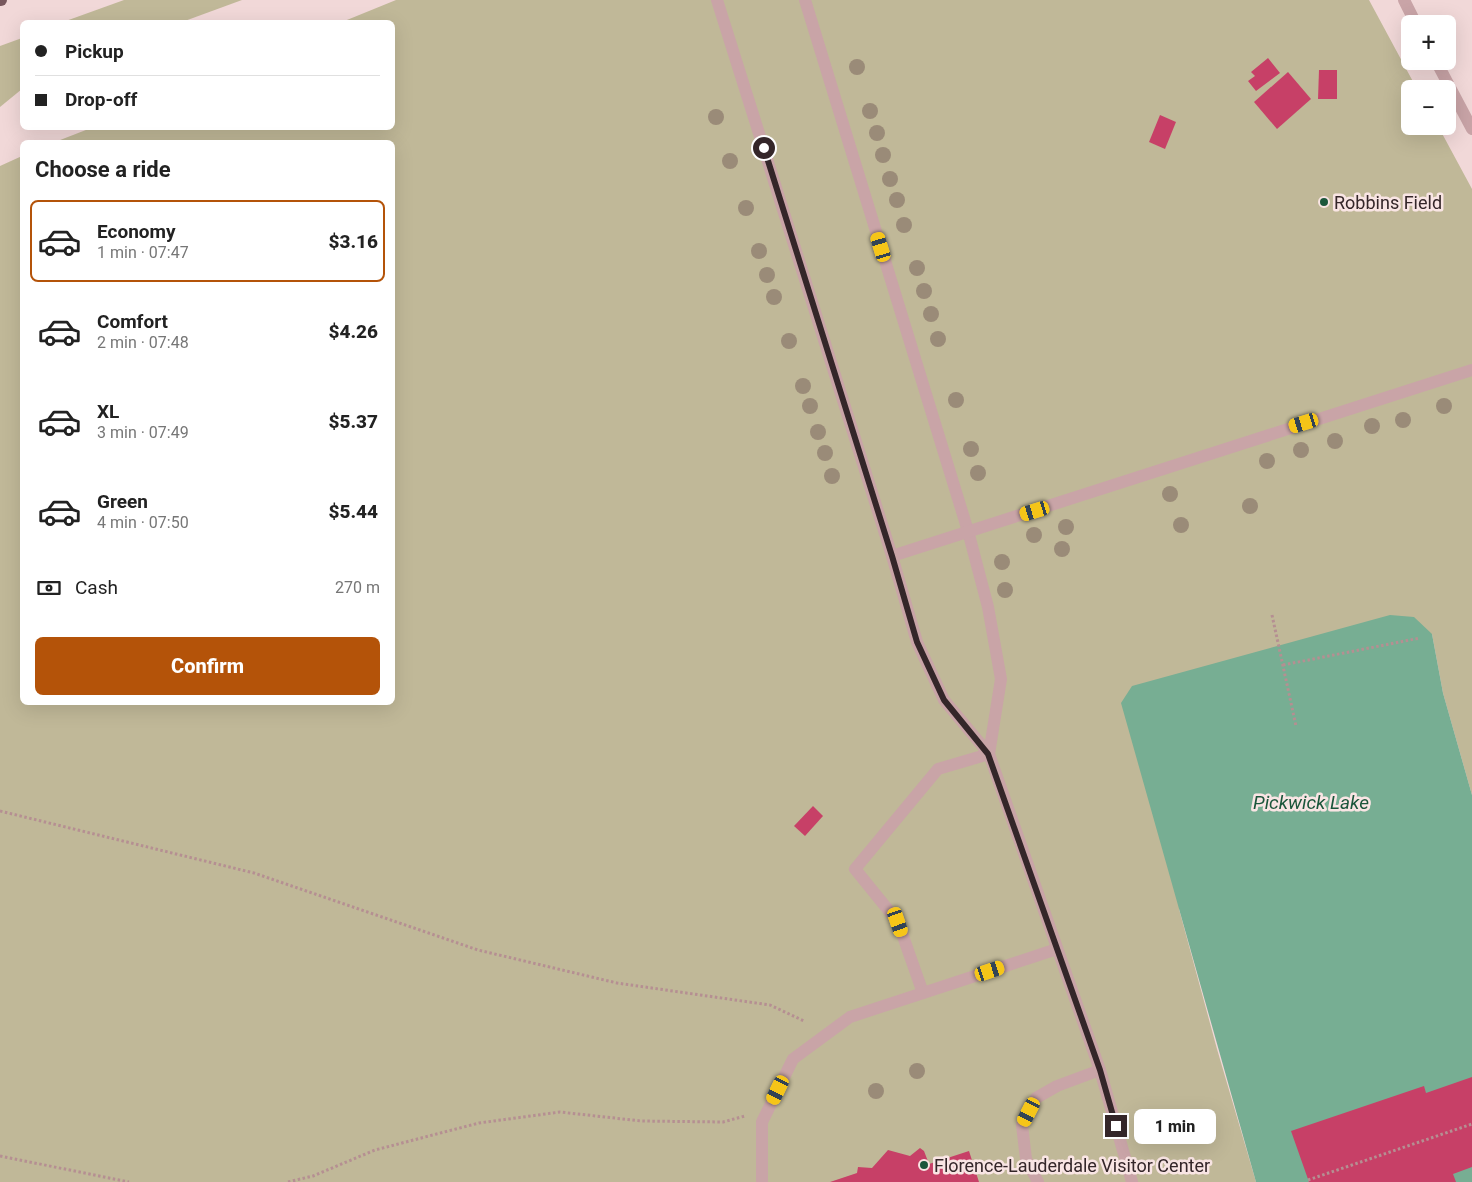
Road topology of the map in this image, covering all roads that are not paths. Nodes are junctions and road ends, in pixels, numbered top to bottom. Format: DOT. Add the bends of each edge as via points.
graph roads {
  1 [pos="717,0"];
  2 [pos="805,0"];
  3 [pos="1404,0"];
  4 [pos="1412,15"];
  5 [pos="1441,70"];
  6 [pos="1472,129"];
  7 [pos="1472,370"];
  8 [pos="968,531"];
  9 [pos="892,556"];
  10 [pos="988,754"];
  11 [pos="1057,949"];
  12 [pos="923,993"];
  13 [pos="1100,1070"];
  14 [pos="762,1182"];
  15 [pos="1038,1182"];
  16 [pos="1132,1182"];
  1 -- 9 [label="street"];
  2 -- 8 [label="street"];
  3 -- 4 [label="street"];
  5 -- 6 [label="street"];
  7 -- 8 [label="street"];
  8 -- 9 [label="street"];
  8 -- 10 [label="street" via="988,607 1001,680"];
  9 -- 10 [label="street" via="917,642 944,700"];
  10 -- 11 [label="street"];
  10 -- 12 [label="street" via="938,769 855,869 898,922"];
  11 -- 12 [label="street"];
  11 -- 13 [label="street"];
  12 -- 14 [label="street" via="850,1017 793,1059 762,1122"];
  13 -- 15 [label="street" via="1057,1086 1036,1098 1022,1125 1026,1159"];
  13 -- 16 [label="street"];
}
